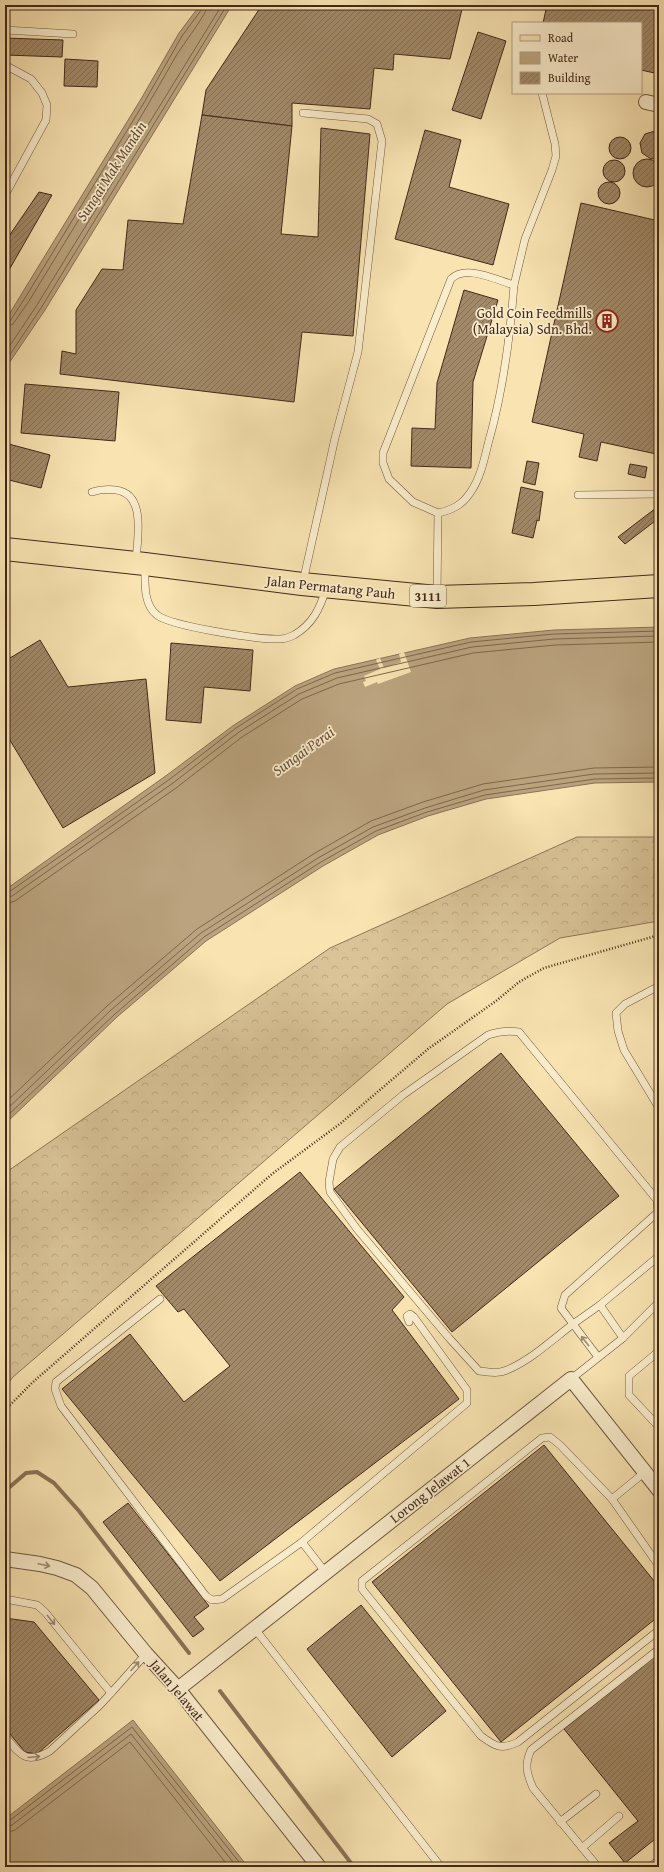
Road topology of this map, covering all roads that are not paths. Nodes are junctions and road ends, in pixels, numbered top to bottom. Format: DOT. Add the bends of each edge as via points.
graph roads {
  1 [pos="5,30"];
  2 [pos="73,34"];
  3 [pos="5,65"];
  4 [pos="542,94"];
  5 [pos="303,113"];
  6 [pos="5,195"];
  7 [pos="514,285"];
  8 [pos="92,492"];
  9 [pos="659,494"];
  10 [pos="578,495"];
  11 [pos="438,513"];
  12 [pos="5,549"];
  13 [pos="140,563"];
  14 [pos="302,584"];
  15 [pos="327,586"];
  16 [pos="659,586"];
  17 [pos="437,597"];
  18 [pos="659,986"];
  19 [pos="659,1108"];
  20 [pos="659,1256"];
  21 [pos="160,1299"];
  22 [pos="659,1302"];
  23 [pos="600,1305"];
  24 [pos="409,1322"];
  25 [pos="573,1324"];
  26 [pos="623,1338"];
  27 [pos="659,1351"];
  28 [pos="598,1357"];
  29 [pos="571,1379"];
  30 [pos="659,1427"];
  31 [pos="645,1472"];
  32 [pos="659,1490"];
  33 [pos="612,1499"];
  34 [pos="302,1542"];
  35 [pos="5,1560"];
  36 [pos="659,1566"];
  37 [pos="326,1573"];
  38 [pos="5,1599"];
  39 [pos="255,1629"];
  40 [pos="659,1630"];
  41 [pos="659,1649"];
  42 [pos="146,1654"];
  43 [pos="178,1690"];
  44 [pos="111,1693"];
  45 [pos="5,1736"];
  46 [pos="596,1794"];
  47 [pos="619,1816"];
  48 [pos="560,1822"];
  49 [pos="582,1848"];
  50 [pos="659,1860"];
  51 [pos="319,1867"];
  52 [pos="441,1867"];
  53 [pos="598,1867"];
  54 [pos="650,1867"];
  1 -- 2 [label="lane"];
  3 -- 6 [label="lane" via="31,79 42,93 47,105 46,120"];
  4 -- 7 [label="lane" via="556,156 526,239"];
  5 -- 14 [label="lane" via="368,119 376,124 382,141 358,352 335,438"];
  7 -- 11 [label="lane" via="505,370 482,469 471,492 461,503 450,510"];
  7 -- 11 [label="lane" via="469,271 456,274 451,279 383,453 383,463 389,479 413,502"];
  8 -- 13 [label="lane" via="104,489 121,490 132,500 137,509"];
  9 -- 10 [label="lane"];
  11 -- 17 [label="lane"];
  12 -- 13 [label="main road, Jalan Permatang Pauh / 3111"];
  13 -- 14 [label="main road, Jalan Permatang Pauh / 3111"];
  13 -- 15 [label="lane" via="147,599 157,615 174,622 259,638 281,639 293,636 317,615"];
  14 -- 15 [label="main road, Jalan Permatang Pauh / 3111"];
  15 -- 17 [label="main road, Jalan Permatang Pauh / 3111"];
  16 -- 17 [label="main road, Jalan Permatang Pauh / 3111"];
  18 -- 19 [label="lane" via="625,1004 616,1013 624,1050"];
  20 -- 23 [label="lane"];
  21 -- 34 [label="lane" via="56,1382 55,1389 61,1406 206,1596 212,1600 222,1599"];
  22 -- 26 [label="lane"];
  23 -- 25 [label="lane"];
  23 -- 26 [label="lane"];
  24 -- 34 [label="lane" via="407,1316 410,1314 467,1390 467,1403"];
  25 -- 25 [label="lane" via="507,1370 495,1373 479,1371 356,1229 330,1192 330,1172 333,1159 340,1147 403,1095 498,1031 519,1032 657,1200 658,1212 565,1295 560,1308"];
  28 -- 25 [label="lane, one-way"];
  26 -- 28 [label="lane"];
  27 -- 30 [label="lane" via="629,1376 628,1384 630,1394"];
  28 -- 29 [label="lane"];
  29 -- 31 [label="street"];
  29 -- 37 [label="street, Lorong Jelawat 1"];
  31 -- 32 [label="street"];
  31 -- 33 [label="lane"];
  33 -- 36 [label="lane"];
  33 -- 40 [label="lane" via="560,1444 550,1437 542,1438 362,1581 362,1589 481,1736 492,1745 504,1748 518,1742"];
  34 -- 37 [label="lane"];
  35 -- 42 [label="street, Jalan Jelawat, one-way" via="40,1564 76,1575 92,1588"];
  37 -- 39 [label="street, Lorong Jelawat 1"];
  38 -- 44 [label="lane, one-way" via="37,1605 45,1612"];
  39 -- 43 [label="street, Lorong Jelawat 1"];
  39 -- 52 [label="lane"];
  41 -- 48 [label="lane" via="531,1750 526,1764 527,1775 533,1788"];
  42 -- 43 [label="street, Jalan Jelawat"];
  44 -- 42 [label="lane, one-way"];
  43 -- 51 [label="street, Jalan Jelawat"];
  45 -- 44 [label="lane, one-way" via="25,1758 40,1757 50,1751"];
  46 -- 48 [label="lane"];
  47 -- 49 [label="lane"];
  48 -- 49 [label="lane"];
  49 -- 53 [label="lane"];
  50 -- 54 [label="lane"];
}
